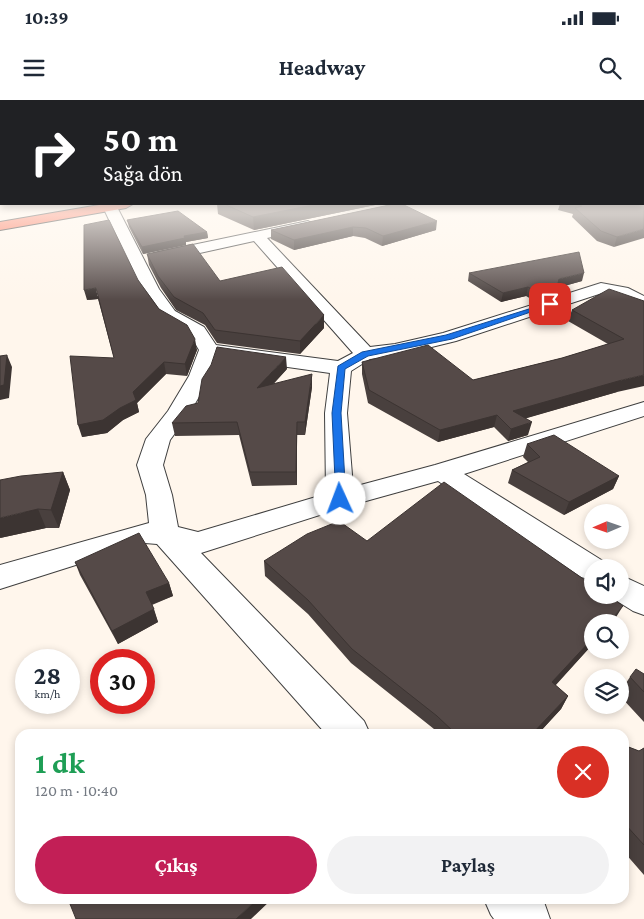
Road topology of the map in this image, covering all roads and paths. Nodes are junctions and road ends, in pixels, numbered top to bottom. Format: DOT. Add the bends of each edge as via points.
graph roads {
  1 [pos="16,223"];
  2 [pos="124,223"];
  3 [pos="316,223"];
  4 [pos="0,226"];
  5 [pos="258,237"];
  6 [pos="136,262"];
  7 [pos="644,303"];
  8 [pos="209,350"];
  9 [pos="365,354"];
  10 [pos="341,368"];
  11 [pos="643,410"];
  12 [pos="442,472"];
  13 [pos="340,499"];
  14 [pos="165,534"];
  15 [pos="584,564"];
  16 [pos="0,577"];
  17 [pos="629,593"];
  18 [pos="644,602"];
  19 [pos="346,729"];
  20 [pos="512,904"];
  21 [pos="527,919"];
  1 -- 4 [label="highway"];
  2 -- 6 [label="street"];
  3 -- 5 [label="street"];
  5 -- 6 [label="street"];
  5 -- 9 [label="street"];
  6 -- 8 [label="street" via="169,315 196,331"];
  7 -- 9 [label="street" via="622,292 601,288 449,337"];
  8 -- 10 [label="street"];
  8 -- 14 [label="street" via="200,376 178,414 158,438 150,465"];
  9 -- 10 [label="street"];
  10 -- 13 [label="street" via="336,413"];
  11 -- 12 [label="street"];
  12 -- 13 [label="street"];
  12 -- 15 [label="street"];
  13 -- 14 [label="street" via="198,543"];
  14 -- 16 [label="street" via="145,533"];
  14 -- 19 [label="street"];
  17 -- 18 [label="street"];
  20 -- 21 [label="street"];
}
